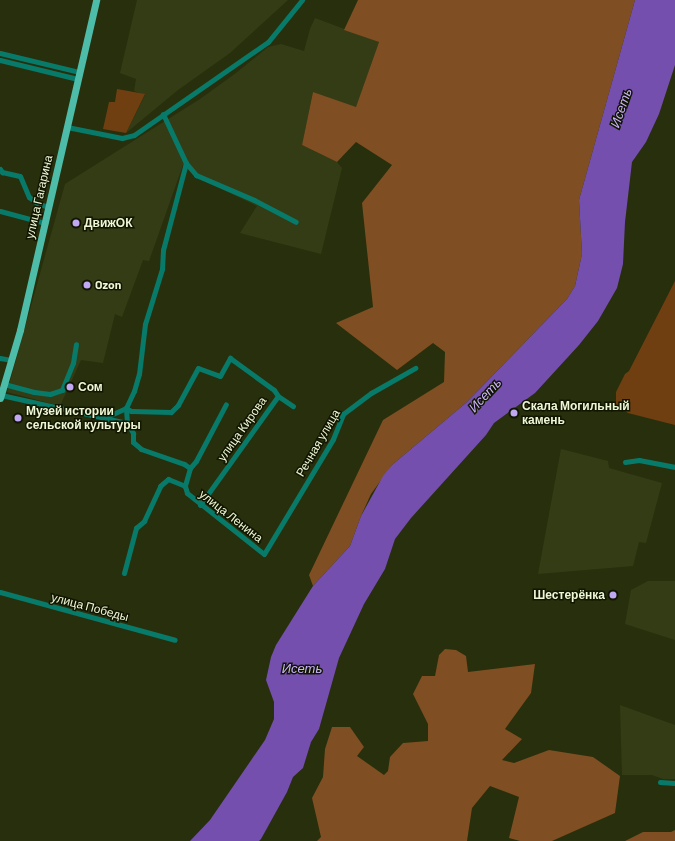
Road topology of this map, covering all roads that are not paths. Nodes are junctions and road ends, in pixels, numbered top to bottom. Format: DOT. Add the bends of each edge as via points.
graph roads {
  1 [pos="96,0"];
  2 [pos="302,0"];
  3 [pos="0,53"];
  4 [pos="0,60"];
  5 [pos="79,75"];
  6 [pos="163,114"];
  7 [pos="67,127"];
  8 [pos="186,163"];
  9 [pos="0,169"];
  10 [pos="48,207"];
  11 [pos="0,211"];
  12 [pos="45,222"];
  13 [pos="296,222"];
  14 [pos="76,344"];
  15 [pos="0,358"];
  16 [pos="11,360"];
  17 [pos="415,368"];
  18 [pos="4,384"];
  19 [pos="0,396"];
  20 [pos="278,396"];
  21 [pos="226,404"];
  22 [pos="293,406"];
  23 [pos="126,408"];
  24 [pos="106,417"];
  25 [pos="127,423"];
  26 [pos="625,462"];
  27 [pos="675,467"];
  28 [pos="190,468"];
  29 [pos="185,486"];
  30 [pos="200,505"];
  31 [pos="264,554"];
  32 [pos="124,573"];
  33 [pos="0,592"];
  34 [pos="175,640"];
  35 [pos="660,782"];
  36 [pos="675,782"];
  1 -- 5 [label="main road, улица Гагарина"];
  2 -- 6 [label="street" via="268,42"];
  3 -- 5 [label="street"];
  4 -- 5 [label="street"];
  5 -- 7 [label="main road, улица Гагарина"];
  6 -- 7 [label="street" via="134,135 122,138"];
  6 -- 8 [label="street"];
  7 -- 10 [label="main road, улица Гагарина"];
  8 -- 13 [label="street" via="196,175 254,200"];
  8 -- 23 [label="street" via="162,250 162,269 145,324 139,374"];
  9 -- 10 [label="street" via="2,172 20,176 29,196 37,203"];
  10 -- 12 [label="main road, улица Гагарина"];
  11 -- 12 [label="street"];
  12 -- 16 [label="main road, улица Гагарина"];
  14 -- 18 [label="street" via="73,364 62,390 50,394"];
  15 -- 16 [label="street"];
  16 -- 18 [label="main road, улица Гагарина"];
  17 -- 31 [label="street, Речная улица" via="371,393 343,414 333,439"];
  18 -- 19 [label="main road, улица Гагарина"];
  19 -- 24 [label="street"];
  20 -- 22 [label="street"];
  20 -- 23 [label="street, улица Кирова" via="274,390 230,358 220,376 198,368 178,405 171,412 131,411"];
  20 -- 30 [label="street, улица Кирова"];
  21 -- 28 [label="street, улица Ленина" via="196,462"];
  23 -- 24 [label="street"];
  23 -- 25 [label="street"];
  24 -- 25 [label="street"];
  25 -- 28 [label="street" via="133,433 133,442 141,449"];
  26 -- 27 [label="street" via="639,460"];
  28 -- 29 [label="street, улица Ленина"];
  29 -- 30 [label="street, улица Ленина" via="187,493"];
  29 -- 32 [label="street" via="168,479 160,486 144,521 136,528"];
  30 -- 31 [label="street, улица Ленина"];
  33 -- 34 [label="street, улица Победы"];
  35 -- 36 [label="street"];
}
